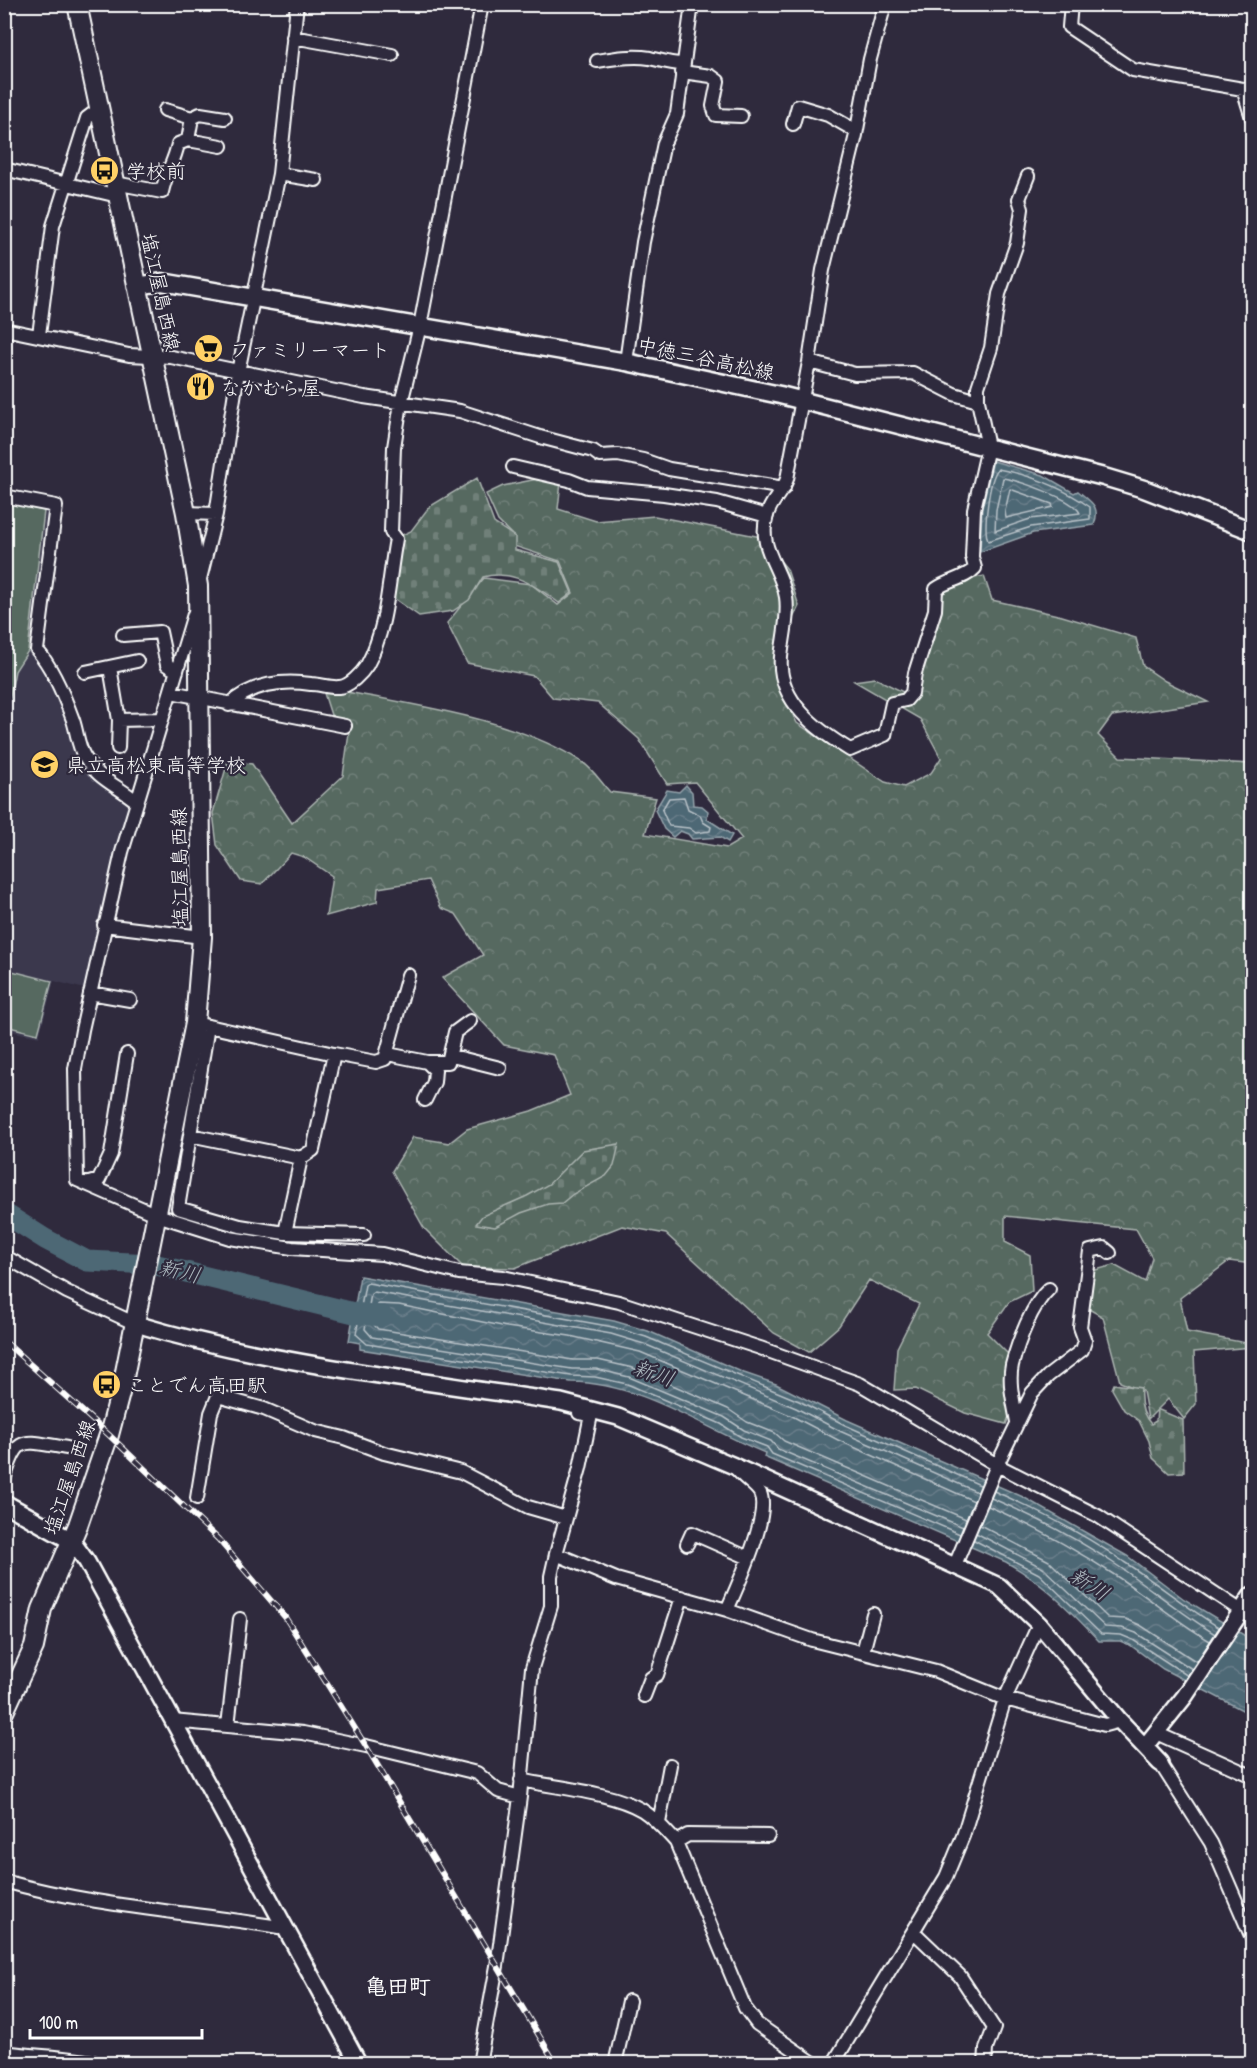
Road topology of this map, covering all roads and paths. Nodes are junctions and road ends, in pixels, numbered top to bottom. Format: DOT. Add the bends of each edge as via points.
graph roads {
  1 [pos="77,4"];
  2 [pos="297,4"];
  3 [pos="482,4"];
  4 [pos="692,4"];
  5 [pos="885,4"];
  6 [pos="1071,4"];
  7 [pos="293,37"];
  8 [pos="392,55"];
  9 [pos="597,61"];
  10 [pos="682,68"];
  11 [pos="99,109"];
  12 [pos="165,110"];
  13 [pos="741,116"];
  14 [pos="192,117"];
  15 [pos="225,118"];
  16 [pos="1252,118"];
  17 [pos="793,124"];
  18 [pos="856,131"];
  19 [pos="188,140"];
  20 [pos="221,146"];
  21 [pos="4,169"];
  22 [pos="279,174"];
  23 [pos="1028,176"];
  24 [pos="316,180"];
  25 [pos="66,183"];
  26 [pos="116,189"];
  27 [pos="137,286"];
  28 [pos="254,298"];
  29 [pos="420,326"];
  30 [pos="4,328"];
  31 [pos="39,335"];
  32 [pos="152,355"];
  33 [pos="626,362"];
  34 [pos="809,362"];
  35 [pos="238,372"];
  36 [pos="802,399"];
  37 [pos="978,401"];
  38 [pos="401,403"];
  39 [pos="988,447"];
  40 [pos="513,467"];
  41 [pos="784,488"];
  42 [pos="4,496"];
  43 [pos="186,513"];
  44 [pos="216,514"];
  45 [pos="767,516"];
  46 [pos="1252,531"];
  47 [pos="198,594"];
  48 [pos="123,635"];
  49 [pos="137,662"];
  50 [pos="110,667"];
  51 [pos="177,671"];
  52 [pos="85,672"];
  53 [pos="171,692"];
  54 [pos="200,698"];
  55 [pos="229,705"];
  56 [pos="162,719"];
  57 [pos="118,720"];
  58 [pos="345,726"];
  59 [pos="118,748"];
  60 [pos="136,801"];
  61 [pos="104,925"];
  62 [pos="202,937"];
  63 [pos="408,975"];
  64 [pos="90,993"];
  65 [pos="130,1000"];
  66 [pos="470,1021"];
  67 [pos="201,1025"];
  68 [pos="127,1054"];
  69 [pos="334,1054"];
  70 [pos="388,1054"];
  71 [pos="452,1056"];
  72 [pos="427,1062"];
  73 [pos="501,1068"];
  74 [pos="425,1100"];
  75 [pos="190,1135"];
  76 [pos="301,1158"];
  77 [pos="86,1184"];
  78 [pos="156,1220"];
  79 [pos="285,1233"];
  80 [pos="364,1235"];
  81 [pos="1110,1253"];
  82 [pos="4,1256"];
  83 [pos="1049,1289"];
  84 [pos="136,1321"];
  85 [pos="535,1398"];
  86 [pos="1017,1422"];
  87 [pos="67,1448"];
  88 [pos="997,1465"];
  89 [pos="734,1466"];
  90 [pos="4,1480"];
  91 [pos="197,1498"];
  92 [pos="4,1503"];
  93 [pos="566,1518"];
  94 [pos="72,1541"];
  95 [pos="687,1544"];
  96 [pos="556,1554"];
  97 [pos="749,1558"];
  98 [pos="958,1559"];
  99 [pos="1252,1595"];
  100 [pos="682,1597"];
  101 [pos="727,1610"];
  102 [pos="873,1614"];
  103 [pos="1244,1615"];
  104 [pos="240,1619"];
  105 [pos="1039,1624"];
  106 [pos="863,1652"];
  107 [pos="644,1696"];
  108 [pos="1005,1699"];
  109 [pos="4,1712"];
  110 [pos="172,1721"];
  111 [pos="1120,1721"];
  112 [pos="228,1726"];
  113 [pos="1156,1733"];
  114 [pos="1146,1745"];
  115 [pos="1160,1763"];
  116 [pos="670,1765"];
  117 [pos="1252,1776"];
  118 [pos="521,1780"];
  119 [pos="520,1797"];
  120 [pos="660,1823"];
  121 [pos="768,1836"];
  122 [pos="675,1842"];
  123 [pos="4,1881"];
  124 [pos="285,1928"];
  125 [pos="914,1932"];
  126 [pos="1252,1938"];
  127 [pos="630,2001"];
  128 [pos="4,2052"];
  129 [pos="101,2064"];
  130 [pos="359,2064"];
  131 [pos="479,2064"];
  132 [pos="615,2064"];
  133 [pos="814,2064"];
  134 [pos="833,2064"];
  135 [pos="985,2064"];
  1 -- 11 [label="main road, 塩江屋島西線"];
  2 -- 7 [label="street"];
  3 -- 29 [label="street"];
  4 -- 10 [label="street"];
  5 -- 18 [label="street"];
  6 -- 16 [label="street" via="1069,27 1133,70 1243,89"];
  7 -- 8 [label="street"];
  7 -- 22 [label="street"];
  9 -- 10 [label="street" via="649,58"];
  10 -- 13 [label="street" via="718,81 713,106 716,115"];
  10 -- 33 [label="street" via="677,114 664,143 643,242"];
  11 -- 25 [label="street" via="87,118"];
  11 -- 26 [label="main road, 塩江屋島西線"];
  12 -- 14 [label="street"];
  14 -- 15 [label="street" via="200,114"];
  14 -- 19 [label="street"];
  17 -- 18 [label="street" via="798,106 828,115"];
  18 -- 34 [label="street" via="823,270"];
  19 -- 20 [label="street"];
  19 -- 26 [label="street" via="178,144 174,163 166,170 162,192"];
  21 -- 25 [label="street"];
  22 -- 24 [label="street"];
  22 -- 28 [label="street"];
  23 -- 37 [label="street" via="1019,199 1022,209 1017,243 999,294"];
  25 -- 26 [label="street"];
  25 -- 31 [label="street" via="53,226"];
  26 -- 27 [label="main road, 塩江屋島西線"];
  27 -- 28 [label="main road, 中徳三谷高松線" via="162,282"];
  27 -- 32 [label="main road, 塩江屋島西線"];
  28 -- 29 [label="main road, 中徳三谷高松線"];
  28 -- 35 [label="street"];
  29 -- 33 [label="main road, 中徳三谷高松線"];
  29 -- 38 [label="street"];
  30 -- 31 [label="street"];
  31 -- 32 [label="street" via="129,355"];
  32 -- 35 [label="street"];
  32 -- 43 [label="main road, 塩江屋島西線"];
  33 -- 36 [label="main road, 中徳三谷高松線"];
  34 -- 36 [label="street"];
  34 -- 37 [label="street" via="855,374 913,373 954,394"];
  35 -- 38 [label="street"];
  35 -- 44 [label="street"];
  36 -- 39 [label="main road, 中徳三谷高松線"];
  36 -- 41 [label="street"];
  37 -- 39 [label="street"];
  38 -- 41 [label="street" via="460,411 586,448 600,456 634,458 669,469"];
  38 -- 55 [label="street" via="394,447 392,532 396,539 386,609 366,667 341,687 284,681 263,685"];
  39 -- 45 [label="street" via="974,509 975,568 936,589 935,610 912,693 906,700 892,703 885,735 850,750 798,710 784,686 781,660 787,598 768,555 764,534"];
  39 -- 46 [label="main road, 中徳三谷高松線" via="1144,489"];
  40 -- 45 [label="street" via="587,488 717,502"];
  41 -- 45 [label="street"];
  42 -- 60 [label="street" via="56,506 37,650 73,719 83,755 108,783"];
  43 -- 44 [label="street"];
  43 -- 47 [label="main road, 塩江屋島西線"];
  44 -- 47 [label="street"];
  47 -- 51 [label="street"];
  47 -- 54 [label="main road, 塩江屋島西線"];
  48 -- 51 [label="street" via="160,632 167,665"];
  49 -- 50 [label="street"];
  50 -- 52 [label="street"];
  50 -- 57 [label="street"];
  51 -- 53 [label="street"];
  53 -- 54 [label="street"];
  53 -- 56 [label="street"];
  54 -- 55 [label="street"];
  54 -- 62 [label="main road, 塩江屋島西線"];
  55 -- 58 [label="street"];
  56 -- 57 [label="street"];
  56 -- 60 [label="street"];
  57 -- 59 [label="street"];
  60 -- 61 [label="street"];
  61 -- 62 [label="street"];
  61 -- 64 [label="street"];
  62 -- 67 [label="main road, 塩江屋島西線"];
  63 -- 70 [label="street"];
  64 -- 65 [label="street"];
  64 -- 77 [label="street" via="75,1069 77,1180"];
  66 -- 71 [label="street" via="455,1032"];
  67 -- 69 [label="street"];
  67 -- 75 [label="street"];
  67 -- 78 [label="main road, 塩江屋島西線"];
  68 -- 77 [label="street" via="111,1154 99,1180"];
  69 -- 70 [label="street" via="376,1062"];
  69 -- 76 [label="street" via="313,1150"];
  70 -- 72 [label="street"];
  71 -- 72 [label="street" via="442,1064"];
  71 -- 73 [label="street"];
  72 -- 74 [label="street" via="435,1070"];
  75 -- 76 [label="street"];
  75 -- 79 [label="street" via="178,1208 240,1226"];
  76 -- 79 [label="street"];
  77 -- 78 [label="street"];
  78 -- 84 [label="main road, 塩江屋島西線"];
  78 -- 88 [label="street" via="264,1245 382,1254 459,1273 502,1277 619,1302 860,1384"];
  79 -- 80 [label="street"];
  81 -- 86 [label="street" via="1104,1248 1089,1251 1080,1327 1085,1341 1082,1350 1032,1393"];
  82 -- 84 [label="street" via="67,1292"];
  83 -- 86 [label="street" via="1036,1300 1012,1366"];
  84 -- 85 [label="street" via="181,1338"];
  84 -- 94 [label="main road, 塩江屋島西線" via="109,1435"];
  85 -- 89 [label="street" via="618,1417"];
  85 -- 93 [label="street" via="540,1405 591,1415"];
  86 -- 88 [label="street"];
  87 -- 90 [label="street" via="21,1445 13,1451"];
  88 -- 98 [label="street"];
  88 -- 103 [label="street" via="1098,1516"];
  89 -- 97 [label="street" via="741,1478 759,1490 763,1500"];
  89 -- 98 [label="street"];
  91 -- 93 [label="street" via="211,1413 218,1396 384,1453 461,1472 528,1508"];
  92 -- 94 [label="main road"];
  93 -- 96 [label="street"];
  94 -- 109 [label="main road, 塩江屋島西線" via="42,1609 34,1647"];
  94 -- 110 [label="street"];
  95 -- 97 [label="street" via="692,1533"];
  96 -- 100 [label="street" via="616,1579"];
  96 -- 118 [label="street" via="551,1606 532,1668"];
  97 -- 101 [label="street"];
  98 -- 105 [label="street" via="999,1586"];
  99 -- 103 [label="street"];
  100 -- 101 [label="street"];
  100 -- 107 [label="street" via="657,1675 651,1678"];
  101 -- 106 [label="street" via="794,1634"];
  102 -- 106 [label="street"];
  103 -- 113 [label="street"];
  104 -- 112 [label="street"];
  105 -- 108 [label="street"];
  105 -- 111 [label="street"];
  106 -- 108 [label="street" via="936,1671"];
  108 -- 111 [label="street" via="1105,1725"];
  108 -- 125 [label="street" via="963,1836 946,1877"];
  110 -- 112 [label="street"];
  110 -- 124 [label="street"];
  111 -- 114 [label="street"];
  112 -- 119 [label="street" via="303,1733 442,1763 477,1773 498,1791"];
  113 -- 114 [label="street"];
  113 -- 117 [label="street"];
  114 -- 115 [label="street"];
  115 -- 126 [label="street" via="1211,1843"];
  116 -- 120 [label="street"];
  118 -- 119 [label="street"];
  118 -- 120 [label="street" via="607,1798 641,1809"];
  119 -- 131 [label="street"];
  120 -- 122 [label="street"];
  121 -- 122 [label="street" via="688,1835"];
  122 -- 133 [label="street" via="745,2008 757,2024"];
  123 -- 124 [label="street" via="112,1904"];
  124 -- 130 [label="street"];
  125 -- 134 [label="street"];
  125 -- 135 [label="street" via="960,1976 994,2028"];
  127 -- 132 [label="street"];
  128 -- 129 [label="street" via="69,2056"];
}
